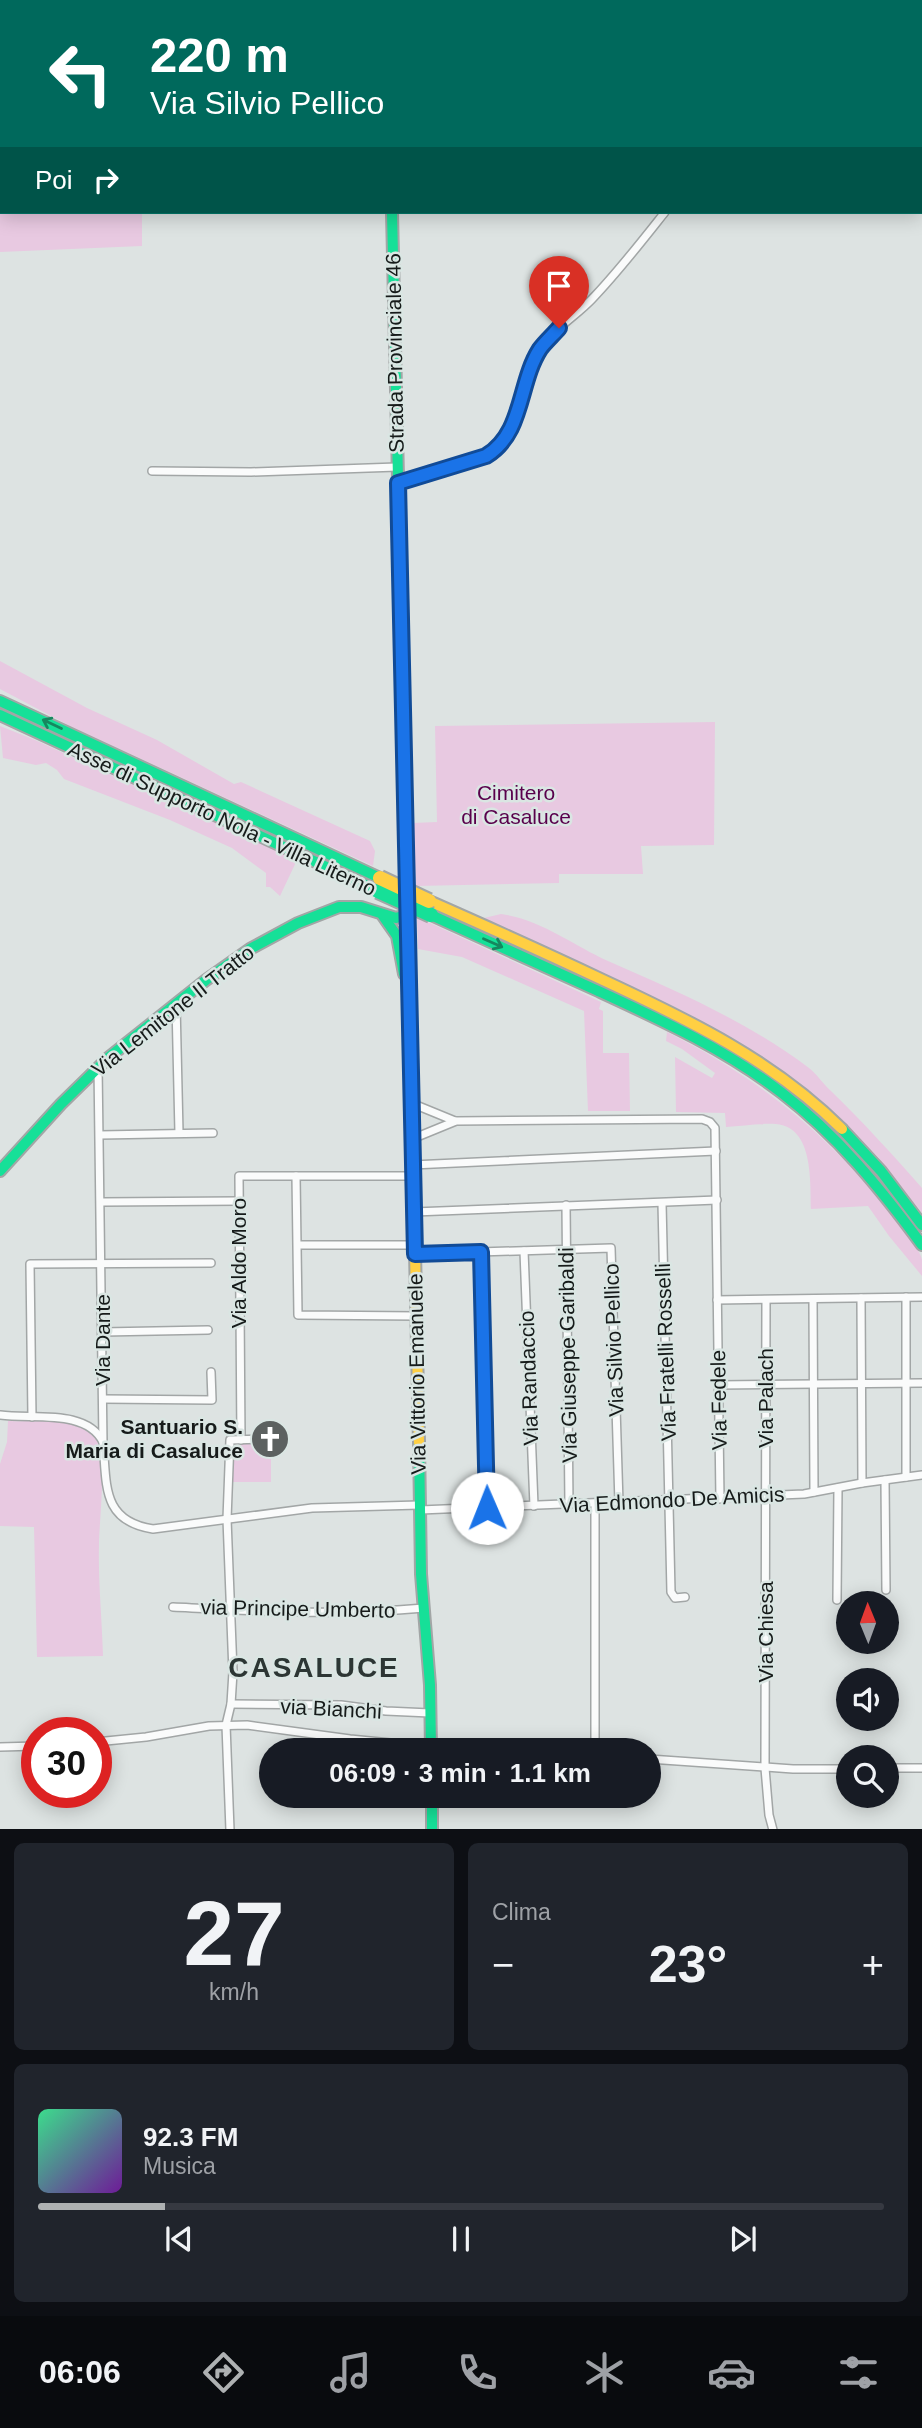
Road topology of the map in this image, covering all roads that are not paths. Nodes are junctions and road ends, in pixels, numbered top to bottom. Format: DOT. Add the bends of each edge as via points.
graph roads {
  1 [pos="392,214"];
  2 [pos="663,214"];
  3 [pos="397,467"];
  4 [pos="152,471"];
  5 [pos="398,483"];
  6 [pos="0,694"];
  7 [pos="7,704"];
  8 [pos="0,715"];
  9 [pos="0,723"];
  10 [pos="26,727"];
  11 [pos="407,881"];
  12 [pos="379,885"];
  13 [pos="430,908"];
  14 [pos="378,912"];
  15 [pos="409,914"];
  16 [pos="410,983"];
  17 [pos="176,1004"];
  18 [pos="99,1066"];
  19 [pos="411,1103"];
  20 [pos="456,1121"];
  21 [pos="179,1133"];
  22 [pos="213,1133"];
  23 [pos="100,1135"];
  24 [pos="412,1139"];
  25 [pos="716,1151"];
  26 [pos="412,1170"];
  27 [pos="0,1171"];
  28 [pos="296,1176"];
  29 [pos="717,1200"];
  30 [pos="239,1201"];
  31 [pos="102,1202"];
  32 [pos="662,1203"];
  33 [pos="566,1205"];
  34 [pos="414,1212"];
  35 [pos="922,1225"];
  36 [pos="298,1245"];
  37 [pos="922,1245"];
  38 [pos="415,1250"];
  39 [pos="567,1250"];
  40 [pos="524,1251"];
  41 [pos="481,1252"];
  42 [pos="211,1263"];
  43 [pos="102,1264"];
  44 [pos="906,1297"];
  45 [pos="922,1297"];
  46 [pos="813,1298"];
  47 [pos="861,1298"];
  48 [pos="717,1300"];
  49 [pos="766,1300"];
  50 [pos="417,1316"];
  51 [pos="208,1330"];
  52 [pos="103,1332"];
  53 [pos="211,1372"];
  54 [pos="861,1383"];
  55 [pos="906,1383"];
  56 [pos="922,1383"];
  57 [pos="814,1384"];
  58 [pos="718,1385"];
  59 [pos="767,1385"];
  60 [pos="103,1399"];
  61 [pos="0,1415"];
  62 [pos="32,1418"];
  63 [pos="264,1439"];
  64 [pos="241,1440"];
  65 [pos="103,1443"];
  66 [pos="922,1475"];
  67 [pos="906,1477"];
  68 [pos="885,1480"];
  69 [pos="862,1483"];
  70 [pos="838,1488"];
  71 [pos="814,1492"];
  72 [pos="766,1497"];
  73 [pos="720,1499"];
  74 [pos="670,1501"];
  75 [pos="619,1503"];
  76 [pos="595,1504"];
  77 [pos="569,1505"];
  78 [pos="534,1506"];
  79 [pos="419,1508"];
  80 [pos="487,1508"];
  81 [pos="228,1519"];
  82 [pos="886,1590"];
  83 [pos="837,1591"];
  84 [pos="685,1597"];
  85 [pos="173,1606"];
  86 [pos="424,1608"];
  87 [pos="231,1610"];
  88 [pos="231,1704"];
  89 [pos="430,1713"];
  90 [pos="226,1726"];
  91 [pos="343,1738"];
  92 [pos="431,1738"];
  93 [pos="595,1738"];
  94 [pos="112,1740"];
  95 [pos="21,1746"];
  96 [pos="0,1747"];
  97 [pos="661,1760"];
  98 [pos="765,1768"];
  99 [pos="899,1768"];
  100 [pos="922,1768"];
  101 [pos="836,1769"];
  102 [pos="432,1808"];
  103 [pos="230,1829"];
  104 [pos="432,1829"];
  105 [pos="773,1829"];
  1 -- 3 [label="main road, Strada Provinciale 46"];
  2 -- 5 [label="street" via="591,300 540,350 509,433 498,447 486,456"];
  3 -- 4 [label="street"];
  3 -- 5 [label="main road, Strada Provinciale 46"];
  5 -- 11 [label="main road, Strada Provinciale 46"];
  6 -- 7 [label="main road, Asse di Supporto Nola - Villa Literno"];
  12 -- 7 [label="main road, Asse di Supporto Nola - Villa Literno, one-way"];
  8 -- 10 [label="main road, Asse di Supporto Nola - Villa Literno"];
  9 -- 10 [label="main road"];
  10 -- 12 [label="main road, Asse di Supporto Nola - Villa Literno"];
  11 -- 14 [label="main road" via="398,905"];
  11 -- 15 [label="main road, Strada Provinciale 46"];
  12 -- 13 [label="main road, Asse di Supporto Nola - Villa Literno, bridge"];
  13 -- 35 [label="main road, Asse di Supporto Nola - Villa Literno" via="702,1027 752,1056 820,1108 862,1148"];
  13 -- 37 [label="main road, Asse di Supporto Nola - Villa Literno, one-way" via="675,1026 752,1069 854,1158"];
  14 -- 15 [label="main road, Via Lemitone II Tratto"];
  14 -- 16 [label="main road" via="399,937"];
  14 -- 17 [label="main road, Via Lemitone II Tratto" via="345,906 319,914 247,950"];
  15 -- 16 [label="main road, Via Vittorio Emanuele"];
  16 -- 19 [label="main road, Via Vittorio Emanuele"];
  17 -- 18 [label="main road, Via Lemitone II Tratto"];
  17 -- 21 [label="street"];
  18 -- 23 [label="street, Via Dante"];
  18 -- 27 [label="main road, Via Lemitone II Tratto"];
  19 -- 20 [label="street"];
  19 -- 24 [label="main road, Via Vittorio Emanuele"];
  20 -- 24 [label="street"];
  20 -- 25 [label="street, Via Fedele" via="702,1119 715,1128"];
  21 -- 22 [label="street"];
  21 -- 23 [label="street"];
  23 -- 31 [label="street, Via Dante"];
  24 -- 26 [label="main road, Via Vittorio Emanuele"];
  25 -- 26 [label="street, Via Aldo Moro"];
  25 -- 29 [label="street, Via Fedele"];
  26 -- 28 [label="street, Via Aldo Moro"];
  26 -- 34 [label="main road, Via Vittorio Emanuele"];
  28 -- 30 [label="street, Via Aldo Moro" via="239,1176"];
  28 -- 36 [label="street"];
  29 -- 32 [label="street"];
  29 -- 48 [label="street, Via Fedele"];
  30 -- 31 [label="street"];
  30 -- 64 [label="street, Via Aldo Moro"];
  31 -- 43 [label="street, Via Dante"];
  32 -- 33 [label="street"];
  32 -- 74 [label="street, Via Fratelli Rosselli"];
  33 -- 34 [label="street"];
  33 -- 39 [label="street, Via Giuseppe Garibaldi"];
  34 -- 38 [label="main road, Via Vittorio Emanuele"];
  36 -- 38 [label="street, Via Silvio Pellico"];
  36 -- 50 [label="street" via="298,1315"];
  38 -- 41 [label="street, Via Silvio Pellico"];
  38 -- 50 [label="main road, Via Vittorio Emanuele"];
  39 -- 40 [label="street, Via Silvio Pellico"];
  39 -- 75 [label="street, Via Silvio Pellico" via="611,1248"];
  39 -- 77 [label="street, Via Giuseppe Garibaldi"];
  40 -- 41 [label="street, Via Silvio Pellico"];
  40 -- 78 [label="street, Via Randaccio"];
  41 -- 80 [label="street"];
  42 -- 43 [label="street"];
  43 -- 52 [label="street, Via Dante"];
  43 -- 62 [label="street" via="30,1264"];
  44 -- 45 [label="street"];
  44 -- 47 [label="street"];
  44 -- 55 [label="street"];
  46 -- 47 [label="street"];
  46 -- 49 [label="street"];
  46 -- 57 [label="street"];
  47 -- 54 [label="street"];
  48 -- 49 [label="street"];
  48 -- 58 [label="street, Via Fedele"];
  49 -- 59 [label="street, Via Palach"];
  50 -- 79 [label="main road, Via Vittorio Emanuele"];
  51 -- 52 [label="street"];
  52 -- 60 [label="street, Via Dante"];
  53 -- 60 [label="street" via="212,1399"];
  54 -- 55 [label="street"];
  54 -- 57 [label="street"];
  54 -- 69 [label="street"];
  55 -- 56 [label="street"];
  55 -- 67 [label="street"];
  57 -- 59 [label="street"];
  57 -- 71 [label="street"];
  58 -- 59 [label="street"];
  58 -- 73 [label="street, Via Fedele"];
  59 -- 72 [label="street, Via Palach"];
  60 -- 65 [label="street, Via Dante"];
  61 -- 62 [label="street"];
  62 -- 65 [label="street" via="82,1423"];
  63 -- 64 [label="street"];
  64 -- 81 [label="street" via="230,1440"];
  65 -- 81 [label="street, Via Dante" via="109,1500 128,1522 161,1528"];
  66 -- 67 [label="street, Via Edmondo De Amicis"];
  67 -- 68 [label="street, Via Edmondo De Amicis"];
  68 -- 69 [label="street, Via Edmondo De Amicis"];
  68 -- 82 [label="street"];
  69 -- 70 [label="street, Via Edmondo De Amicis"];
  70 -- 71 [label="street, Via Edmondo De Amicis"];
  70 -- 83 [label="street"];
  71 -- 72 [label="street, Via Edmondo De Amicis"];
  72 -- 73 [label="street, Via Edmondo De Amicis"];
  72 -- 98 [label="street, Via Chiesa"];
  73 -- 74 [label="street, Via Edmondo De Amicis"];
  74 -- 75 [label="street, Via Edmondo De Amicis"];
  74 -- 84 [label="street, Via Fratelli Rosselli" via="671,1592 675,1598"];
  75 -- 76 [label="street, Via Edmondo De Amicis"];
  76 -- 77 [label="street, Via Edmondo De Amicis"];
  76 -- 93 [label="street"];
  77 -- 78 [label="street, Via Edmondo De Amicis"];
  78 -- 80 [label="street, Via Edmondo De Amicis"];
  79 -- 80 [label="street, Via Edmondo De Amicis"];
  79 -- 81 [label="street, Via Dante" via="312,1508"];
  79 -- 86 [label="main road, Via Vittorio Emanuele"];
  81 -- 87 [label="street"];
  85 -- 87 [label="street, via Principe Umberto"];
  86 -- 87 [label="street, via Principe Umberto" via="377,1612"];
  86 -- 89 [label="main road, Via Vittorio Emanuele"];
  87 -- 88 [label="street"];
  88 -- 89 [label="street, via Bianchi" via="341,1704"];
  88 -- 90 [label="street"];
  89 -- 92 [label="main road, Via Vittorio Emanuele"];
  90 -- 91 [label="street"];
  90 -- 94 [label="street"];
  90 -- 103 [label="street"];
  95 -- 96 [label="street"];
  97 -- 98 [label="street"];
  98 -- 101 [label="street"];
  98 -- 105 [label="street, Via Chiesa"];
  99 -- 100 [label="street"];
  102 -- 104 [label="main road"];
}
